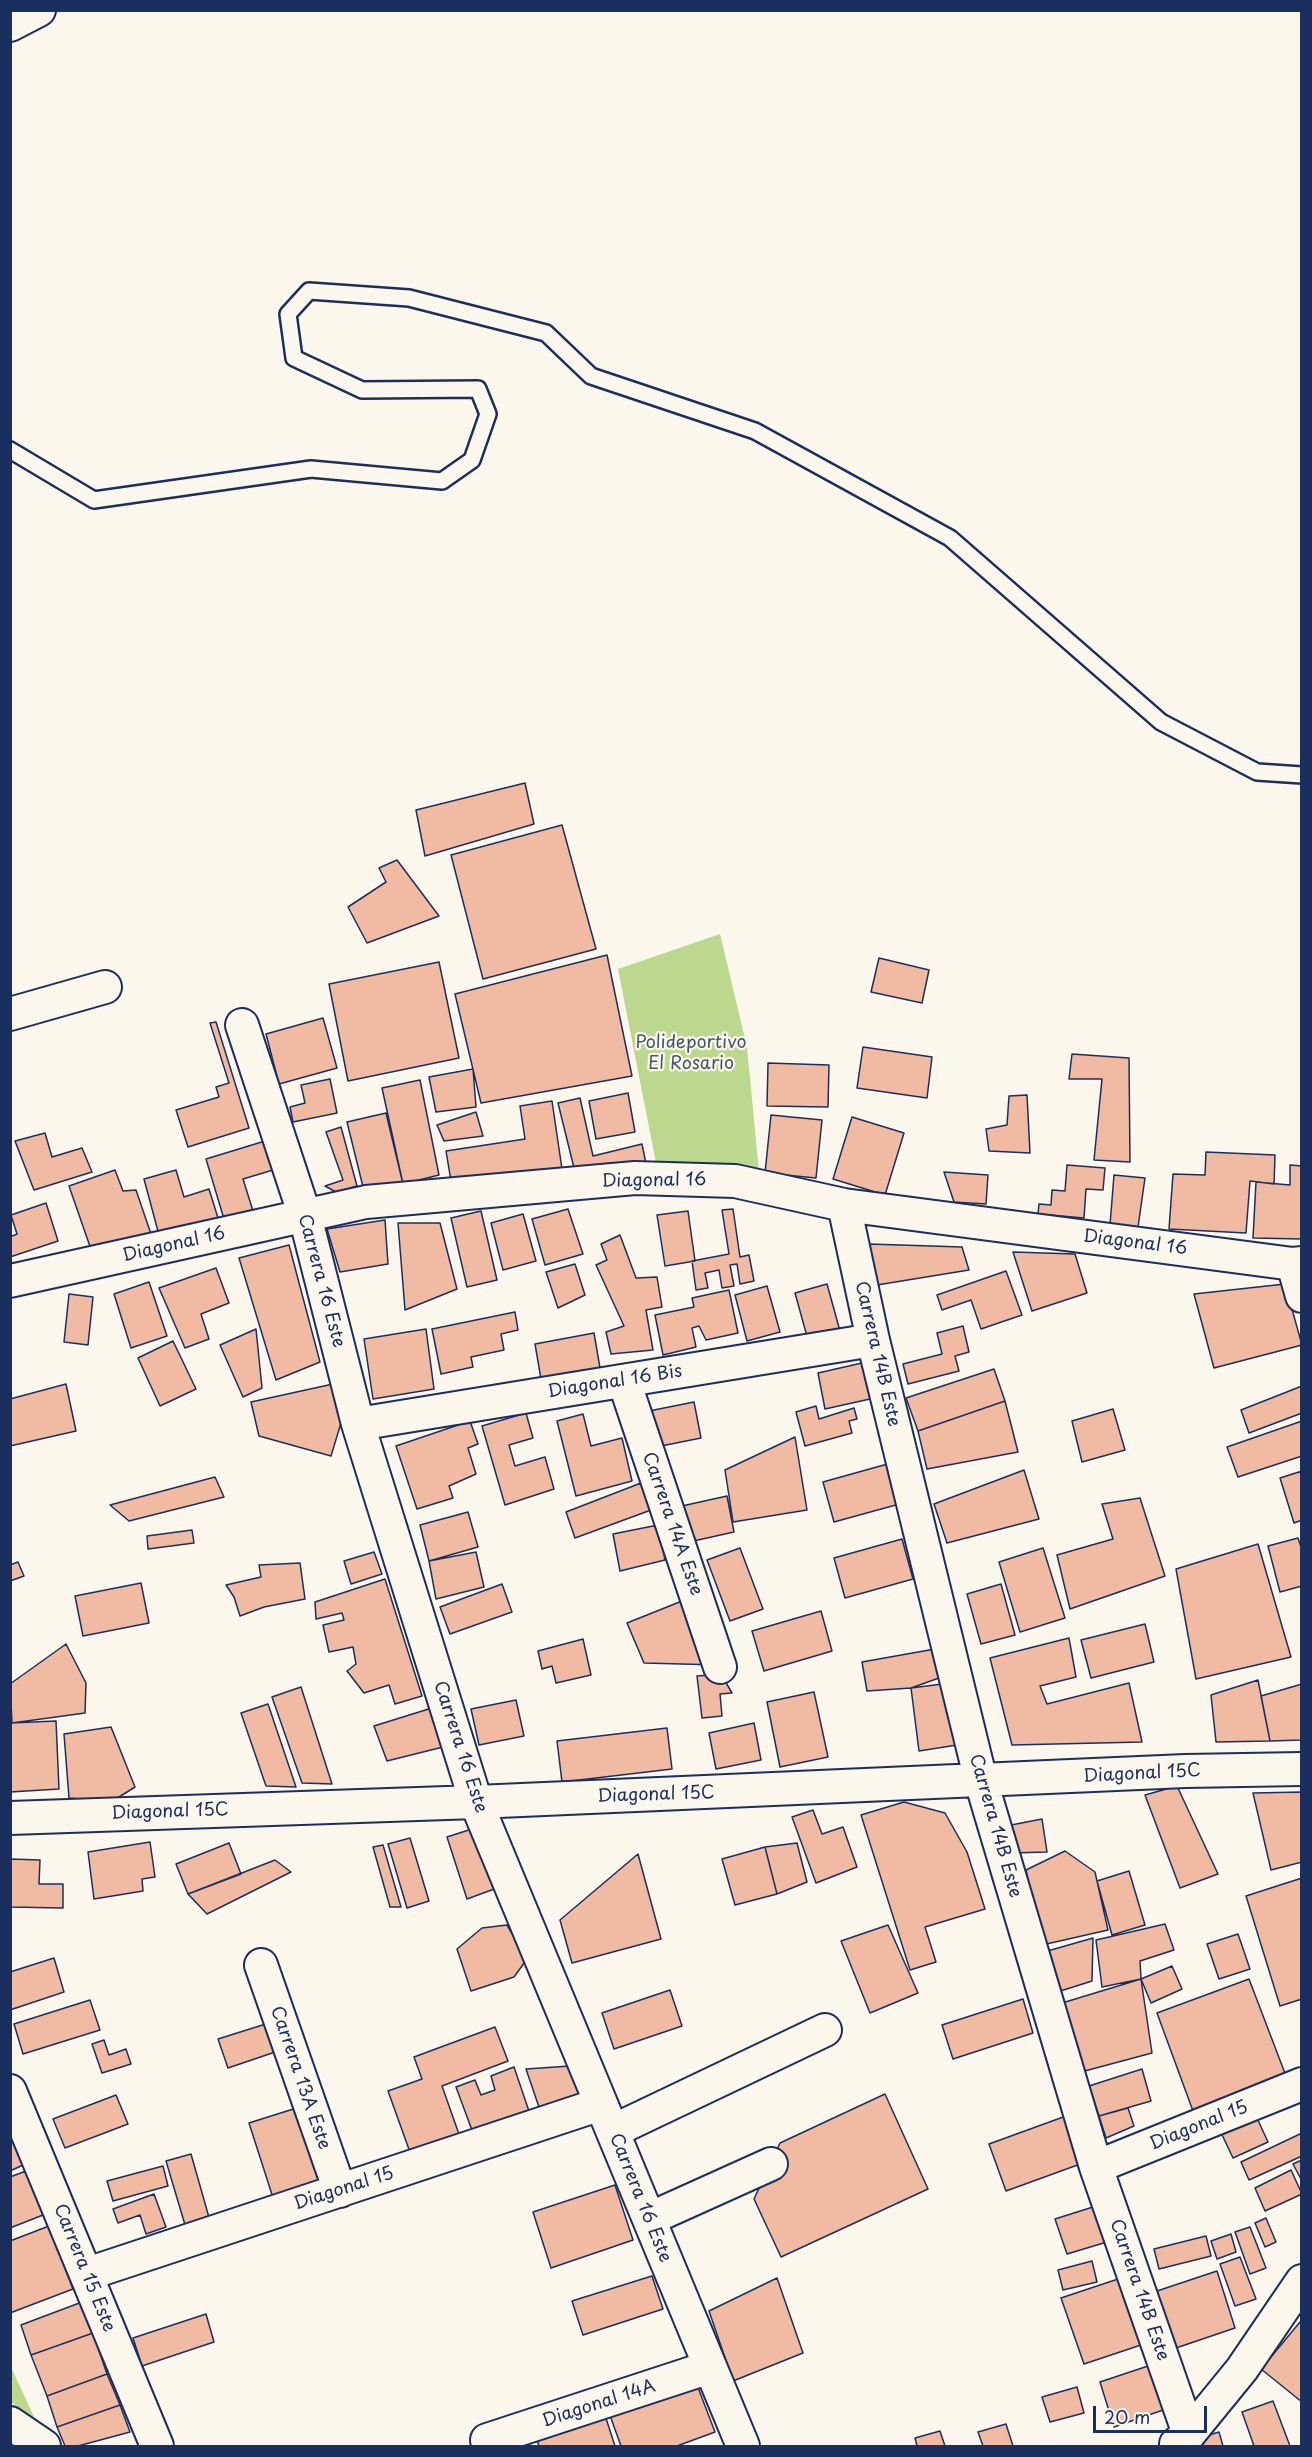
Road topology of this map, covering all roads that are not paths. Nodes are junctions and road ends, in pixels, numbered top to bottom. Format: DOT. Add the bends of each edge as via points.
graph roads {
  1 [pos="39,10"];
  2 [pos="10,25"];
  3 [pos="10,450"];
  4 [pos="1302,775"];
  5 [pos="105,987"];
  6 [pos="10,1014"];
  7 [pos="242,1025"];
  8 [pos="844,1205"];
  9 [pos="305,1216"];
  10 [pos="1297,1264"];
  11 [pos="10,1281"];
  12 [pos="1302,1296"];
  13 [pos="873,1340"];
  14 [pos="624,1381"];
  15 [pos="358,1424"];
  16 [pos="720,1667"];
  17 [pos="1302,1769"];
  18 [pos="981,1781"];
  19 [pos="476,1802"];
  20 [pos="10,1818"];
  21 [pos="261,1965"];
  22 [pos="825,2030"];
  23 [pos="1302,2084"];
  24 [pos="10,2091"];
  25 [pos="607,2118"];
  26 [pos="771,2164"];
  27 [pos="1096,2167"];
  28 [pos="340,2191"];
  29 [pos="649,2219"];
  30 [pos="87,2274"];
  31 [pos="1302,2281"];
  32 [pos="710,2367"];
  33 [pos="10,2423"];
  34 [pos="487,2440"];
  35 [pos="1181,2440"];
  36 [pos="44,2446"];
  37 [pos="157,2446"];
  38 [pos="743,2446"];
  1 -- 2 [label="street"];
  3 -- 4 [label="lane" via="94,500 311,469 442,481 472,460 488,414 478,389 362,390 294,358 288,314 309,291 398,297 546,333 591,376 755,432 950,538 1161,722 1257,772"];
  5 -- 6 [label="street"];
  7 -- 9 [label="street, Carrera 16 Este"];
  8 -- 9 [label="street, Diagonal 16" via="735,1181 635,1178 366,1202"];
  8 -- 10 [label="street, Diagonal 16"];
  8 -- 13 [label="street, Carrera 14B Este"];
  9 -- 11 [label="street, Diagonal 16"];
  9 -- 15 [label="street, Carrera 16 Este"];
  10 -- 12 [label="street"];
  13 -- 14 [label="street, Diagonal 16 Bis"];
  13 -- 18 [label="street, Carrera 14B Este"];
  14 -- 15 [label="street, Diagonal 16 Bis"];
  14 -- 16 [label="street, Carrera 14A Este"];
  15 -- 19 [label="street, Carrera 16 Este"];
  17 -- 18 [label="street, Diagonal 15C"];
  18 -- 19 [label="street, Diagonal 15C"];
  18 -- 27 [label="street, Carrera 14B Este"];
  19 -- 20 [label="street, Diagonal 15C"];
  19 -- 25 [label="street, Carrera 16 Este"];
  21 -- 28 [label="street, Carrera 13A Este"];
  22 -- 25 [label="street, Diagonal 15"];
  23 -- 27 [label="street, Diagonal 15"];
  24 -- 30 [label="street, Carrera 15 Este"];
  25 -- 28 [label="street, Diagonal 15"];
  25 -- 29 [label="street, Carrera 16 Este"];
  26 -- 29 [label="street"];
  27 -- 35 [label="street, Carrera 14B Este"];
  28 -- 30 [label="street, Diagonal 15"];
  29 -- 32 [label="street, Carrera 16 Este"];
  30 -- 37 [label="street, Carrera 15 Este"];
  31 -- 35 [label="street" via="1242,2369"];
  32 -- 34 [label="street, Diagonal 14A"];
  32 -- 38 [label="street, Carrera 16 Este"];
  33 -- 36 [label="street"];
}
